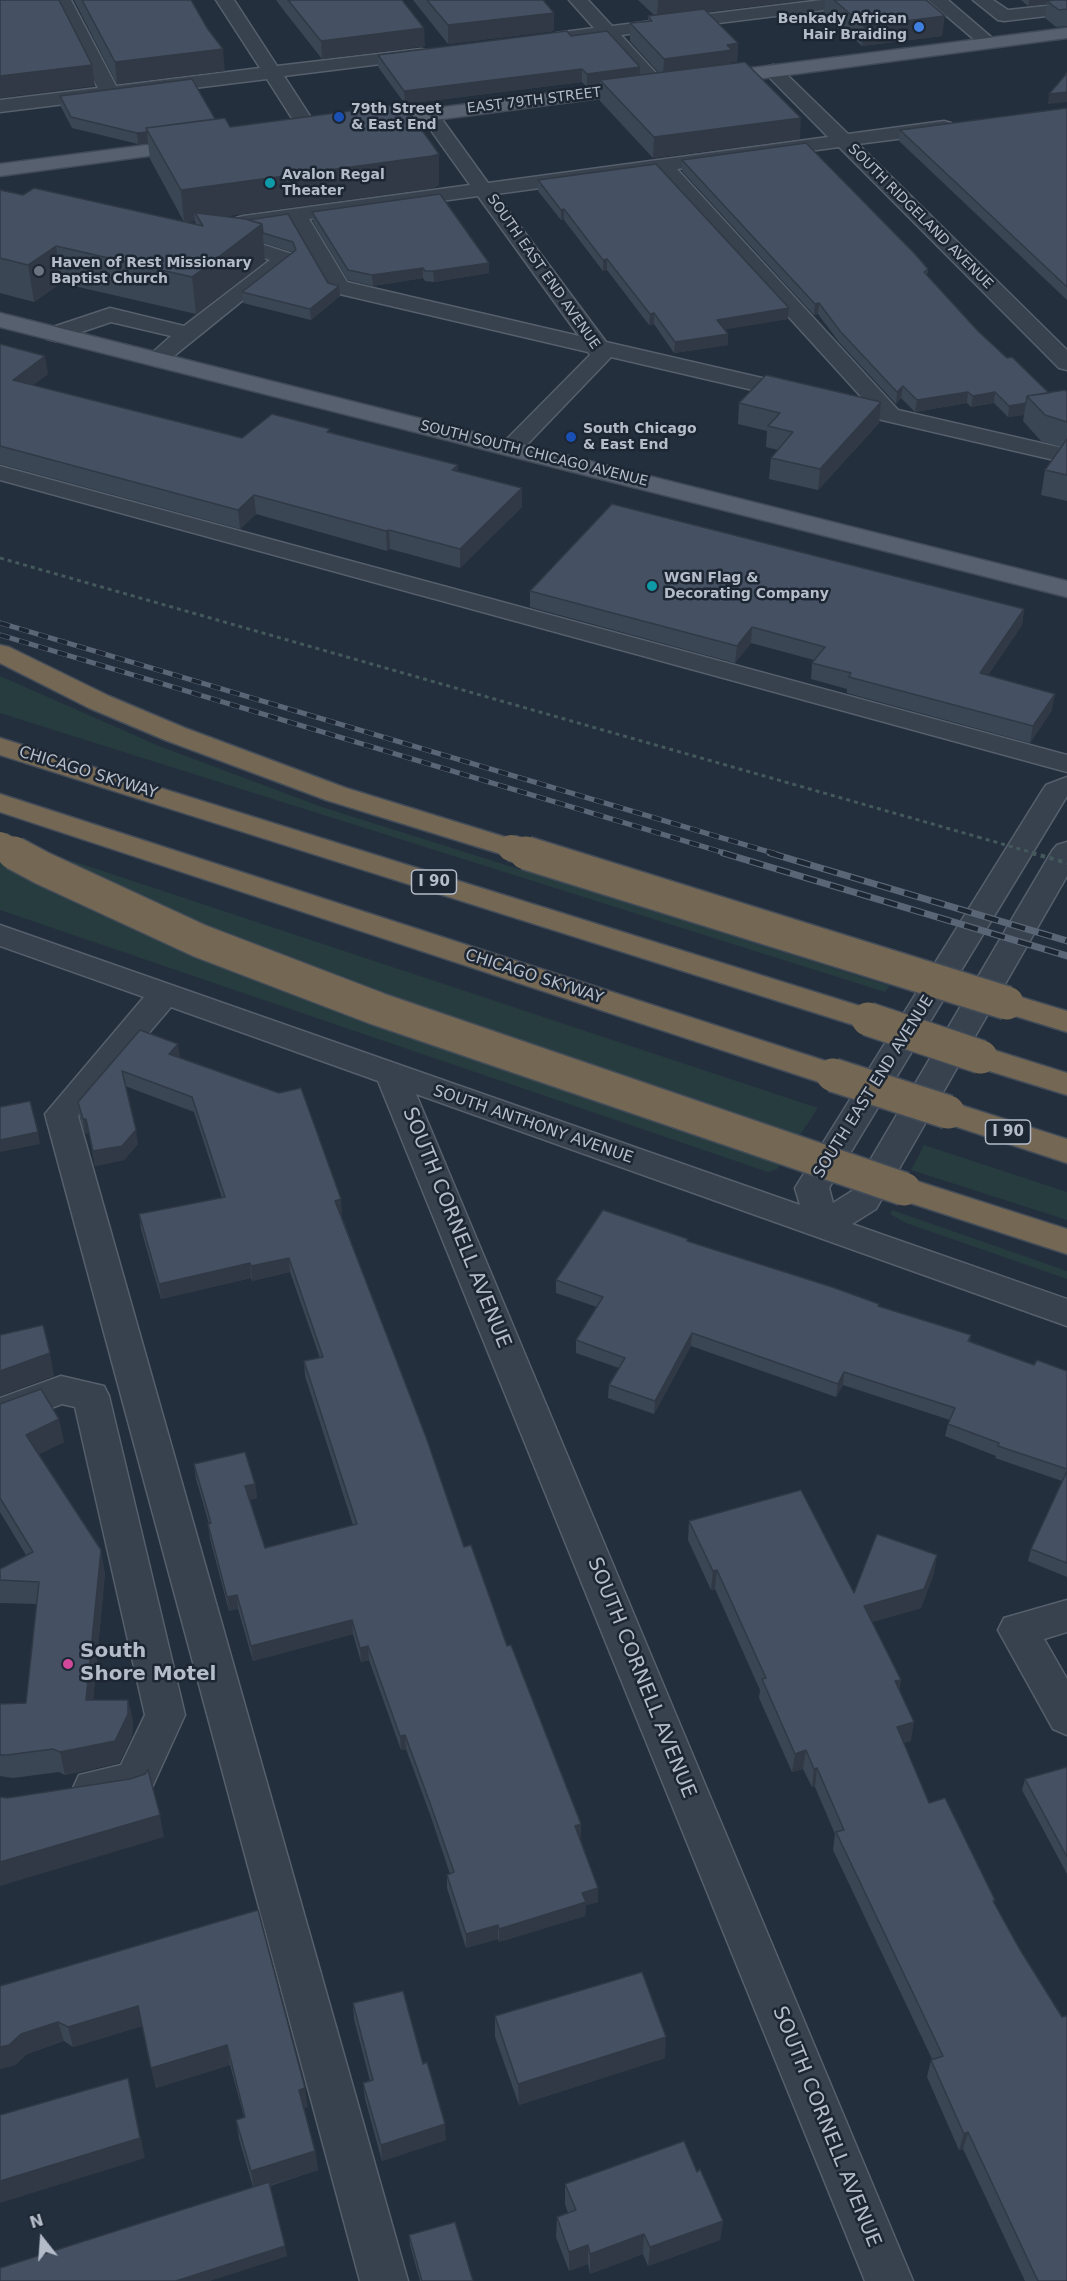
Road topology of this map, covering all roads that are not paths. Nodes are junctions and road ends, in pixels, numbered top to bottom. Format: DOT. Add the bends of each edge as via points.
graph roads {
  1 [pos="62,0"];
  2 [pos="225,0"];
  3 [pos="578,0"];
  4 [pos="865,0"];
  5 [pos="937,0"];
  6 [pos="982,0"];
  7 [pos="764,6"];
  8 [pos="1061,9"];
  9 [pos="1067,27"];
  10 [pos="607,32"];
  11 [pos="1067,33"];
  12 [pos="546,39"];
  13 [pos="989,43"];
  14 [pos="441,52"];
  15 [pos="773,71"];
  16 [pos="272,73"];
  17 [pos="658,85"];
  18 [pos="110,93"];
  19 [pos="0,106"];
  20 [pos="429,115"];
  21 [pos="353,124"];
  22 [pos="962,124"];
  23 [pos="331,127"];
  24 [pos="309,130"];
  25 [pos="285,133"];
  26 [pos="843,141"];
  27 [pos="214,142"];
  28 [pos="662,165"];
  29 [pos="0,170"];
  30 [pos="484,189"];
  31 [pos="296,215"];
  32 [pos="0,320"];
  33 [pos="186,333"];
  34 [pos="56,334"];
  35 [pos="598,347"];
  36 [pos="156,359"];
  37 [pos="1067,363"];
  38 [pos="890,415"];
  39 [pos="511,448"];
  40 [pos="1067,456"];
  41 [pos="0,473"];
  42 [pos="1067,588"];
  43 [pos="0,653"];
  44 [pos="0,746"];
  45 [pos="1067,764"];
  46 [pos="1067,785"];
  47 [pos="0,803"];
  48 [pos="0,845"];
  49 [pos="1067,850"];
  50 [pos="0,935"];
  51 [pos="165,993"];
  52 [pos="1067,1022"];
  53 [pos="392,1075"];
  54 [pos="1067,1084"];
  55 [pos="1067,1151"];
  56 [pos="822,1227"];
  57 [pos="1067,1242"];
  58 [pos="1067,1313"];
  59 [pos="0,1413"];
  60 [pos="1067,1616"];
  61 [pos="1067,1717"];
  62 [pos="77,1791"];
  63 [pos="384,2281"];
  64 [pos="890,2281"];
  1 -- 18 [label="street"];
  2 -- 16 [label="street"];
  3 -- 10 [label="street"];
  4 -- 7 [label="street"];
  5 -- 13 [label="street"];
  6 -- 8 [label="street" via="1004,16"];
  7 -- 10 [label="street"];
  8 -- 9 [label="street" via="1052,16"];
  10 -- 12 [label="street"];
  10 -- 17 [label="street"];
  11 -- 13 [label="main road, EAST 79TH STREET"];
  13 -- 15 [label="main road, EAST 79TH STREET"];
  14 -- 16 [label="street"];
  15 -- 17 [label="main road, EAST 79TH STREET"];
  15 -- 26 [label="street, SOUTH RIDGELAND AVENUE"];
  16 -- 18 [label="street"];
  16 -- 24 [label="street"];
  17 -- 20 [label="main road, EAST 79TH STREET"];
  18 -- 19 [label="street"];
  20 -- 21 [label="main road, EAST 79TH STREET"];
  20 -- 30 [label="street, SOUTH EAST END AVENUE"];
  22 -- 26 [label="street"];
  23 -- 24 [label="main road"];
  24 -- 25 [label="main road"];
  26 -- 28 [label="street"];
  26 -- 37 [label="street, SOUTH RIDGELAND AVENUE"];
  27 -- 29 [label="main road"];
  28 -- 30 [label="street"];
  28 -- 38 [label="street"];
  30 -- 31 [label="street"];
  30 -- 35 [label="street, SOUTH EAST END AVENUE"];
  31 -- 33 [label="street" via="212,235 285,258"];
  31 -- 35 [label="street" via="339,287"];
  32 -- 34 [label="main road, SOUTH SOUTH CHICAGO AVENUE"];
  33 -- 34 [label="street" via="110,315"];
  33 -- 36 [label="street"];
  34 -- 36 [label="main road, SOUTH SOUTH CHICAGO AVENUE"];
  35 -- 38 [label="street"];
  35 -- 39 [label="street, SOUTH EAST END AVENUE" via="601,356"];
  36 -- 39 [label="main road, SOUTH SOUTH CHICAGO AVENUE"];
  38 -- 40 [label="street"];
  39 -- 42 [label="main road, SOUTH SOUTH CHICAGO AVENUE"];
  41 -- 45 [label="street"];
  43 -- 52 [label="highway, bridge" via="132,716 336,794"];
  44 -- 54 [label="highway, CHICAGO SKYWAY / I 90, bridge"];
  46 -- 56 [label="street, SOUTH EAST END AVENUE" via="1056,791 812,1188"];
  47 -- 55 [label="highway, CHICAGO SKYWAY / I 90, bridge"];
  48 -- 57 [label="highway, bridge" via="200,941 378,1010"];
  49 -- 56 [label="street" via="864,1200"];
  50 -- 51 [label="street, SOUTH ANTHONY AVENUE"];
  51 -- 53 [label="street, SOUTH ANTHONY AVENUE"];
  51 -- 63 [label="street" via="61,1114"];
  53 -- 56 [label="street, SOUTH ANTHONY AVENUE"];
  53 -- 64 [label="street, SOUTH CORNELL AVENUE"];
  56 -- 58 [label="street, SOUTH ANTHONY AVENUE"];
  59 -- 62 [label="street" via="61,1390 91,1396 165,1715 134,1781"];
  60 -- 61 [label="street" via="1018,1630"];
}
